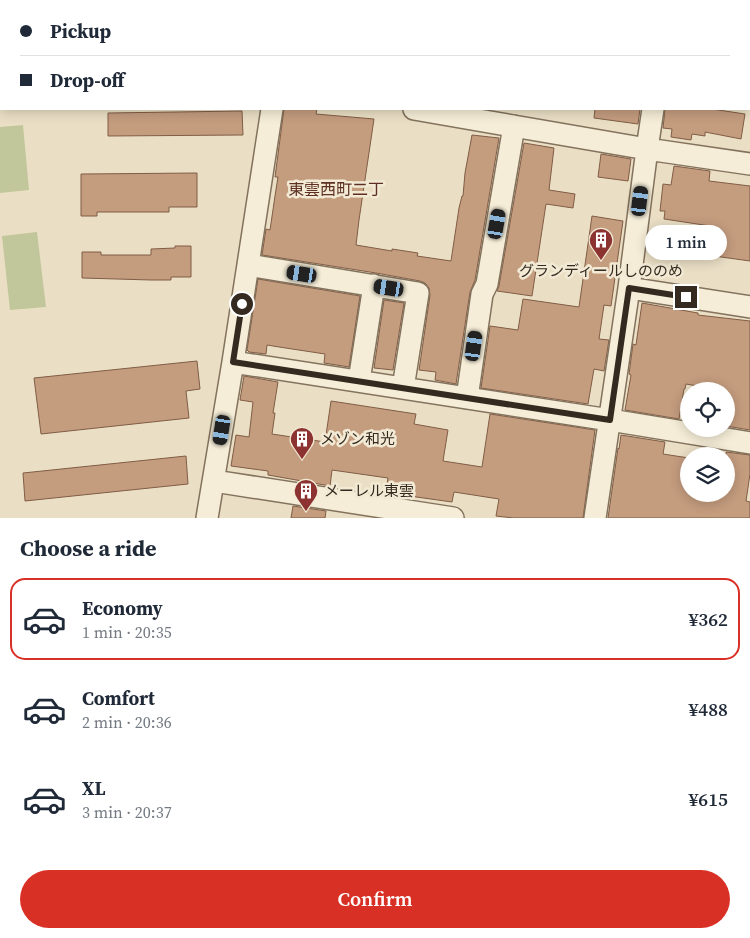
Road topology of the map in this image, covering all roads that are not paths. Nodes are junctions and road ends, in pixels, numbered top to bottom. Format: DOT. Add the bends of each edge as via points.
graph roads {
  1 [pos="272,110"];
  2 [pos="420,110"];
  3 [pos="653,110"];
  4 [pos="514,126"];
  5 [pos="647,149"];
  6 [pos="750,164"];
  7 [pos="248,265"];
  8 [pos="374,286"];
  9 [pos="629,288"];
  10 [pos="750,307"];
  11 [pos="233,362"];
  12 [pos="359,381"];
  13 [pos="403,388"];
  14 [pos="467,398"];
  15 [pos="610,420"];
  16 [pos="750,443"];
  17 [pos="214,481"];
  18 [pos="207,518"];
  19 [pos="453,518"];
  20 [pos="595,518"];
  1 -- 7 [label="street"];
  2 -- 4 [label="street"];
  3 -- 5 [label="street"];
  4 -- 5 [label="street"];
  4 -- 14 [label="street" via="487,284 482,294"];
  5 -- 6 [label="street"];
  5 -- 9 [label="street"];
  7 -- 8 [label="street"];
  7 -- 11 [label="street"];
  8 -- 12 [label="street"];
  8 -- 13 [label="street" via="418,292"];
  9 -- 10 [label="street"];
  9 -- 15 [label="street"];
  11 -- 12 [label="street"];
  11 -- 17 [label="street"];
  12 -- 13 [label="street"];
  13 -- 14 [label="street"];
  14 -- 15 [label="street"];
  15 -- 16 [label="street"];
  15 -- 20 [label="street"];
  17 -- 18 [label="street"];
  17 -- 19 [label="street"];
}
